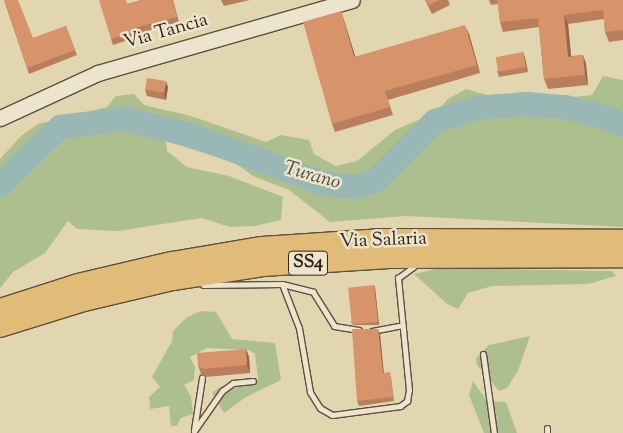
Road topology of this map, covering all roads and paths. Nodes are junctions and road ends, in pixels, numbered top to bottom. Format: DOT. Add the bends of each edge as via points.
graph roads {
  1 [pos="352,0"];
  2 [pos="0,118"];
  3 [pos="622,245"];
  4 [pos="491,257"];
  5 [pos="419,266"];
  6 [pos="428,266"];
  7 [pos="173,280"];
  8 [pos="282,284"];
  9 [pos="0,309"];
  10 [pos="402,325"];
  11 [pos="0,327"];
  12 [pos="483,354"];
  13 [pos="202,378"];
  14 [pos="253,381"];
  15 [pos="194,432"];
  16 [pos="494,433"];
  1 -- 2 [label="main road, Via Tancia" via="108,70 50,92"];
  3 -- 4 [label="highway, Via Salaria / SS4"];
  3 -- 9 [label="highway, Via Salaria / SS4" via="383,239 262,247 172,262 87,282"];
  4 -- 6 [label="lane"];
  4 -- 7 [label="highway, Via Salaria / SS4" via="390,258 263,266"];
  5 -- 10 [label="lane" via="410,267 398,278"];
  7 -- 8 [label="lane" via="196,285"];
  7 -- 11 [label="highway, Via Salaria / SS4" via="84,301"];
  8 -- 10 [label="lane" via="313,292 334,326 368,332"];
  8 -- 10 [label="lane" via="299,328 310,392 320,408 332,415 400,406 407,401"];
  12 -- 16 [label="lane"];
  13 -- 15 [label="lane"];
  14 -- 15 [label="lane" via="233,383 222,391"];
}
